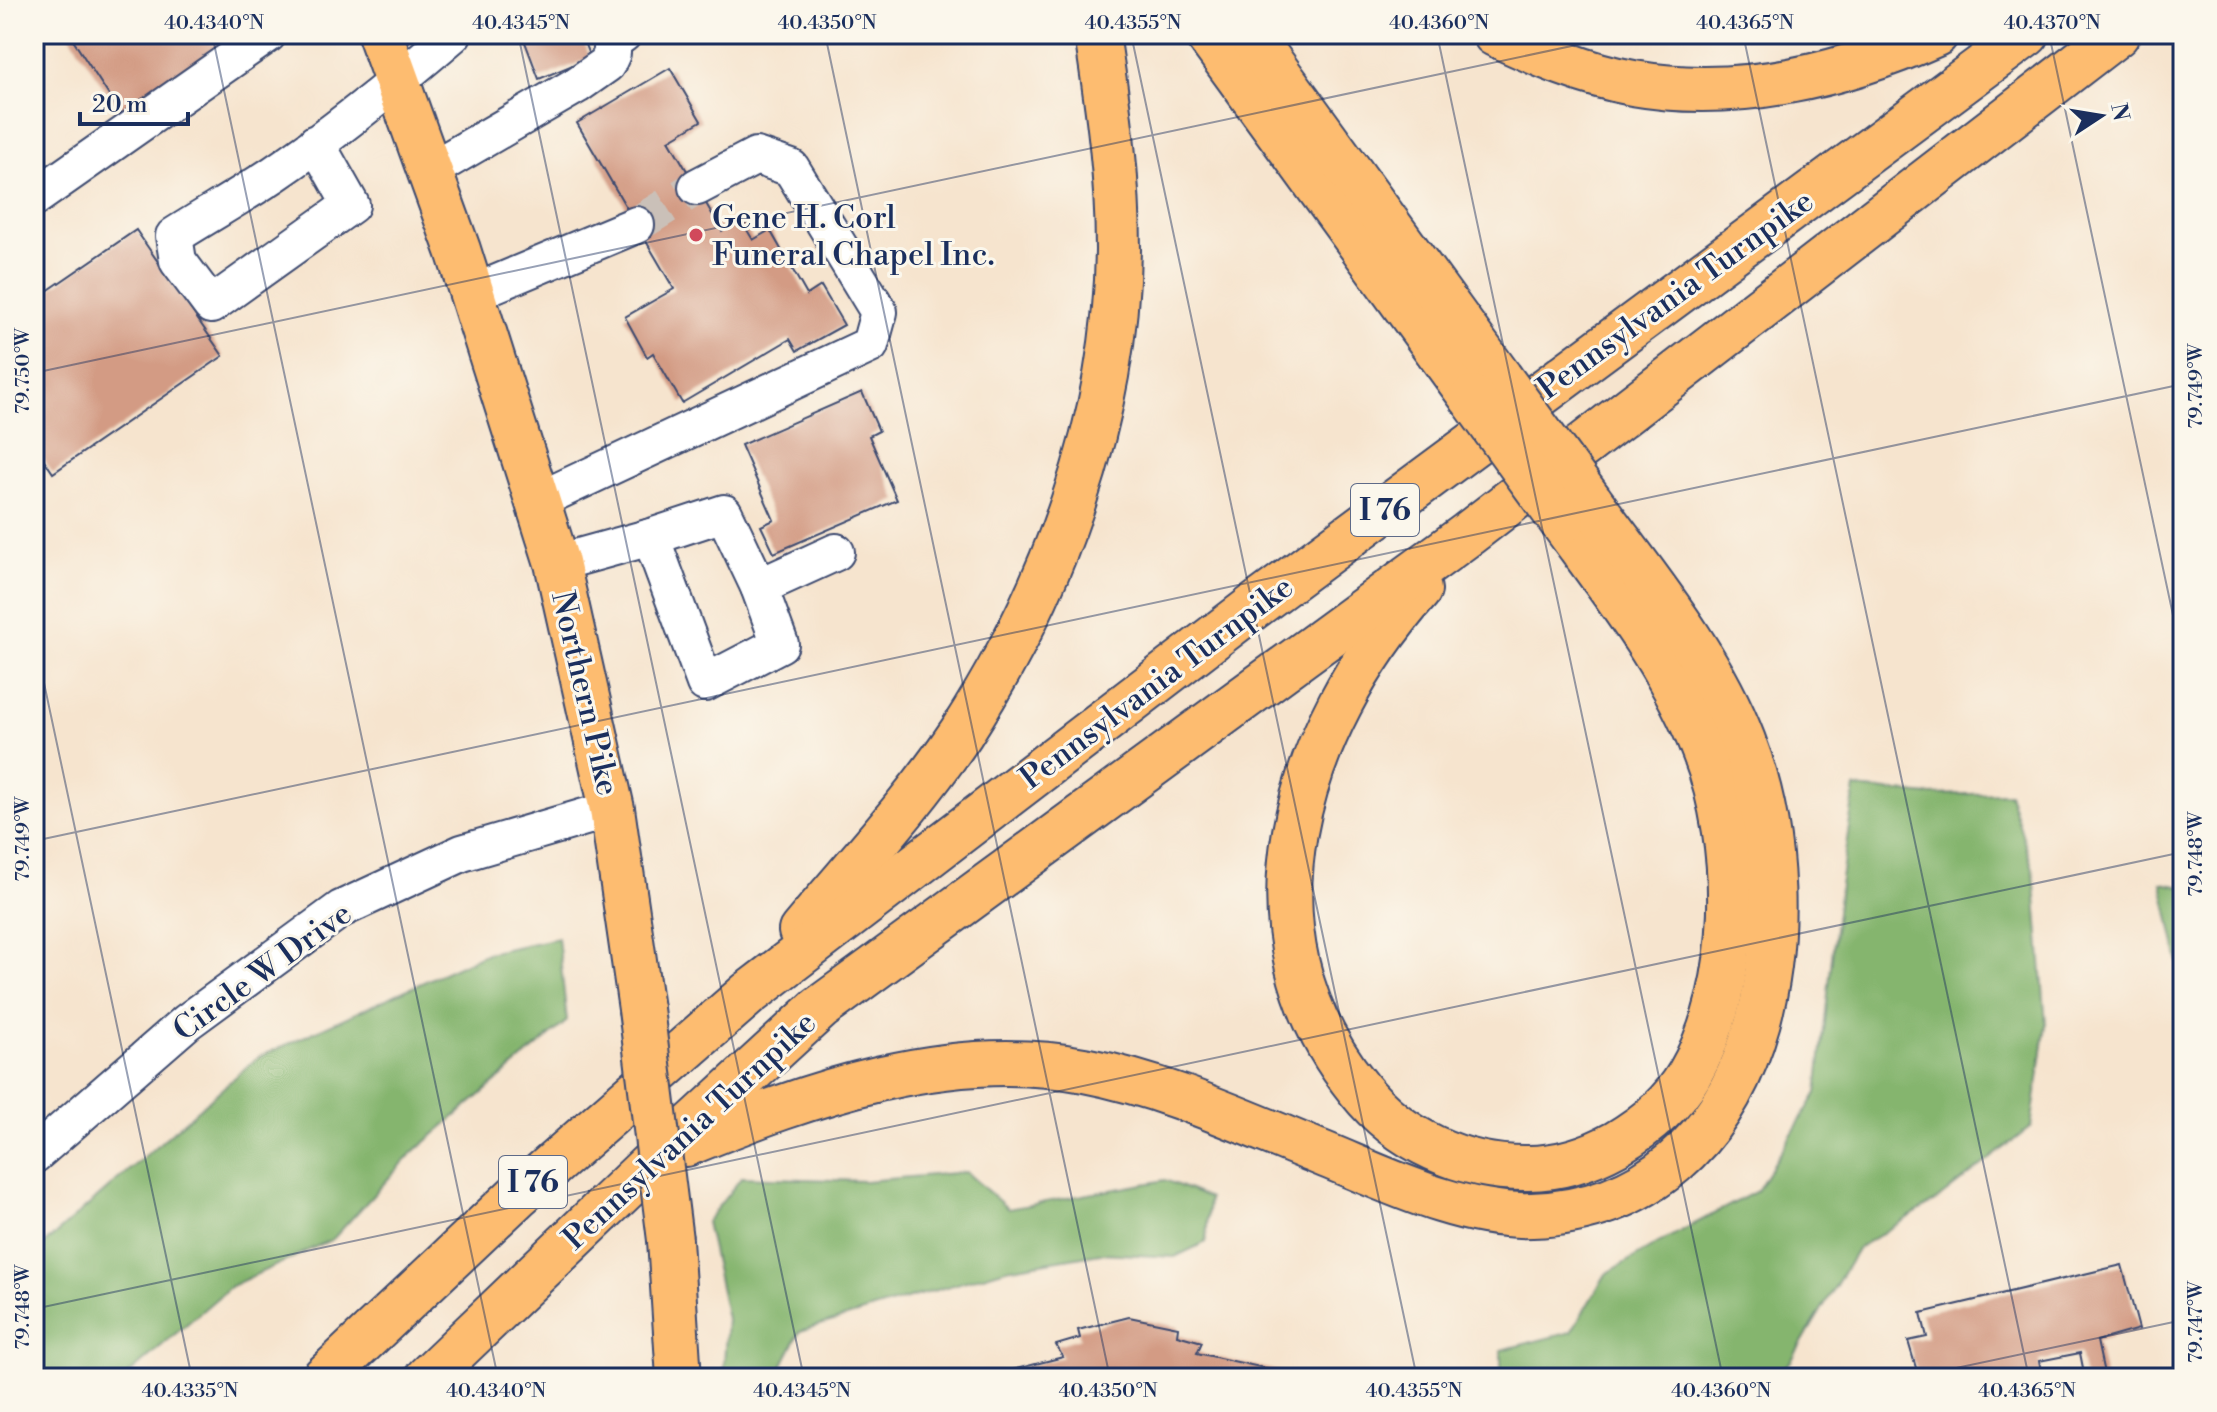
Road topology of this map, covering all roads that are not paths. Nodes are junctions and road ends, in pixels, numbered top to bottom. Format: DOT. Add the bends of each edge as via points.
graph roads {
  1 [pos="268,34"];
  2 [pos="380,34"];
  3 [pos="453,34"];
  4 [pos="623,34"];
  5 [pos="1097,34"];
  6 [pos="1207,34"];
  7 [pos="1250,34"];
  8 [pos="1495,34"];
  9 [pos="1936,34"];
  10 [pos="2027,34"];
  11 [pos="2117,34"];
  12 [pos="398,82"];
  13 [pos="316,143"];
  14 [pos="429,171"];
  15 [pos="697,187"];
  16 [pos="34,198"];
  17 [pos="636,225"];
  18 [pos="471,294"];
  19 [pos="1486,388"];
  20 [pos="537,501"];
  21 [pos="1576,511"];
  22 [pos="1468,534"];
  23 [pos="651,537"];
  24 [pos="836,552"];
  25 [pos="557,563"];
  26 [pos="759,587"];
  27 [pos="612,809"];
  28 [pos="748,994"];
  29 [pos="661,1154"];
  30 [pos="34,1155"];
  31 [pos="324,1378"];
  32 [pos="427,1378"];
  33 [pos="679,1378"];
  1 -- 16 [label="street"];
  2 -- 12 [label="main road, Northern Pike"];
  3 -- 12 [label="street"];
  4 -- 14 [label="street" via="612,42 607,64"];
  5 -- 28 [label="main road" via="1114,148 1118,252 1106,369 1076,495 1039,590 960,734 924,785"];
  6 -- 19 [label="main road"];
  7 -- 19 [label="main road"];
  8 -- 9 [label="main road" via="1632,83 1713,89 1753,87 1838,70"];
  10 -- 28 [label="main road, Pennsylvania Turnpike / I 76" via="1252,608"];
  11 -- 22 [label="main road, Pennsylvania Turnpike / I 76"];
  12 -- 13 [label="street"];
  12 -- 14 [label="main road, Northern Pike"];
  13 -- 13 [label="street" via="174,236 178,261 211,305 351,205"];
  14 -- 18 [label="main road, Northern Pike"];
  15 -- 20 [label="street" via="756,156 791,168 879,312 870,345"];
  17 -- 18 [label="street"];
  18 -- 20 [label="main road, Northern Pike"];
  19 -- 21 [label="main road, bridge"];
  20 -- 25 [label="main road, Northern Pike"];
  21 -- 22 [label="main road" via="1692,720 1706,755 1724,828 1729,905 1714,1016 1688,1077 1669,1102 1629,1136 1605,1150 1555,1165 1528,1168 1465,1160 1437,1150 1389,1120 1349,1077 1317,1026 1290,937 1294,835 1302,795 1330,724 1374,646"];
  21 -- 29 [label="main road" via="1682,628 1727,703 1757,783 1772,862 1772,943 1757,1028 1743,1066 1705,1131 1655,1176 1615,1197 1562,1213 1490,1212 1403,1186 1187,1099 1106,1075 1038,1064 950,1067 856,1084"];
  22 -- 29 [label="main road, Pennsylvania Turnpike / I 76" via="820,1008"];
  23 -- 25 [label="street"];
  23 -- 26 [label="street" via="724,513"];
  23 -- 26 [label="street" via="705,683 780,644"];
  24 -- 26 [label="street"];
  25 -- 27 [label="main road, Northern Pike"];
  27 -- 30 [label="street, Circle W Drive" via="462,853 341,909 187,1022"];
  27 -- 33 [label="main road, Northern Pike, bridge" via="670,1240"];
  28 -- 31 [label="main road, Pennsylvania Turnpike / I 76" via="517,1196"];
  29 -- 32 [label="main road, Pennsylvania Turnpike / I 76"];
}
